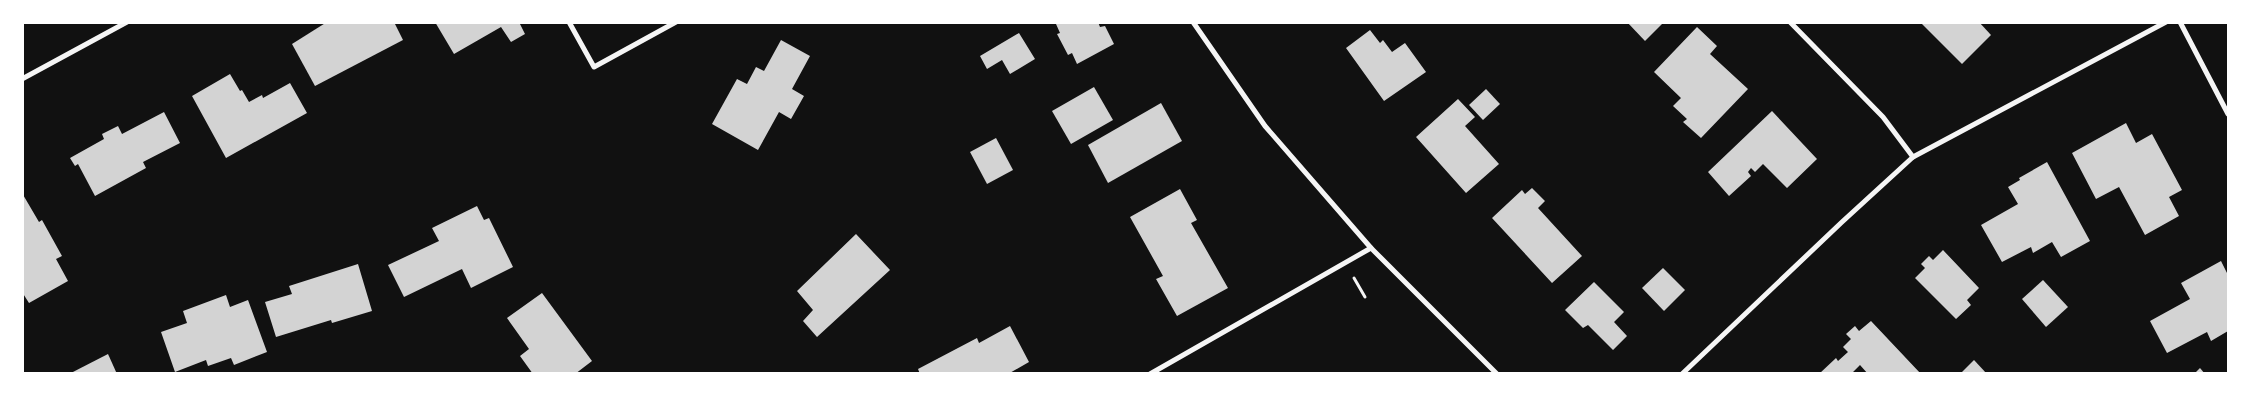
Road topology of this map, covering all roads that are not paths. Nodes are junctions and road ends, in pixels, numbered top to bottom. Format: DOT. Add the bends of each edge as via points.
graph roads {
  1 [pos="127,22"];
  2 [pos="569,22"];
  3 [pos="676,22"];
  4 [pos="1194,22"];
  5 [pos="1790,22"];
  6 [pos="2166,22"];
  7 [pos="2180,22"];
  8 [pos="22,79"];
  9 [pos="2228,114"];
  10 [pos="1914,157"];
  11 [pos="1370,248"];
  12 [pos="1150,374"];
  13 [pos="1497,374"];
  14 [pos="1682,374"];
  1 -- 8 [label="street"];
  2 -- 3 [label="street" via="594,67"];
  4 -- 11 [label="street" via="1265,126"];
  5 -- 10 [label="street" via="1883,117"];
  6 -- 10 [label="street"];
  7 -- 9 [label="street"];
  10 -- 14 [label="street"];
  11 -- 12 [label="street"];
  11 -- 13 [label="street"];
}
